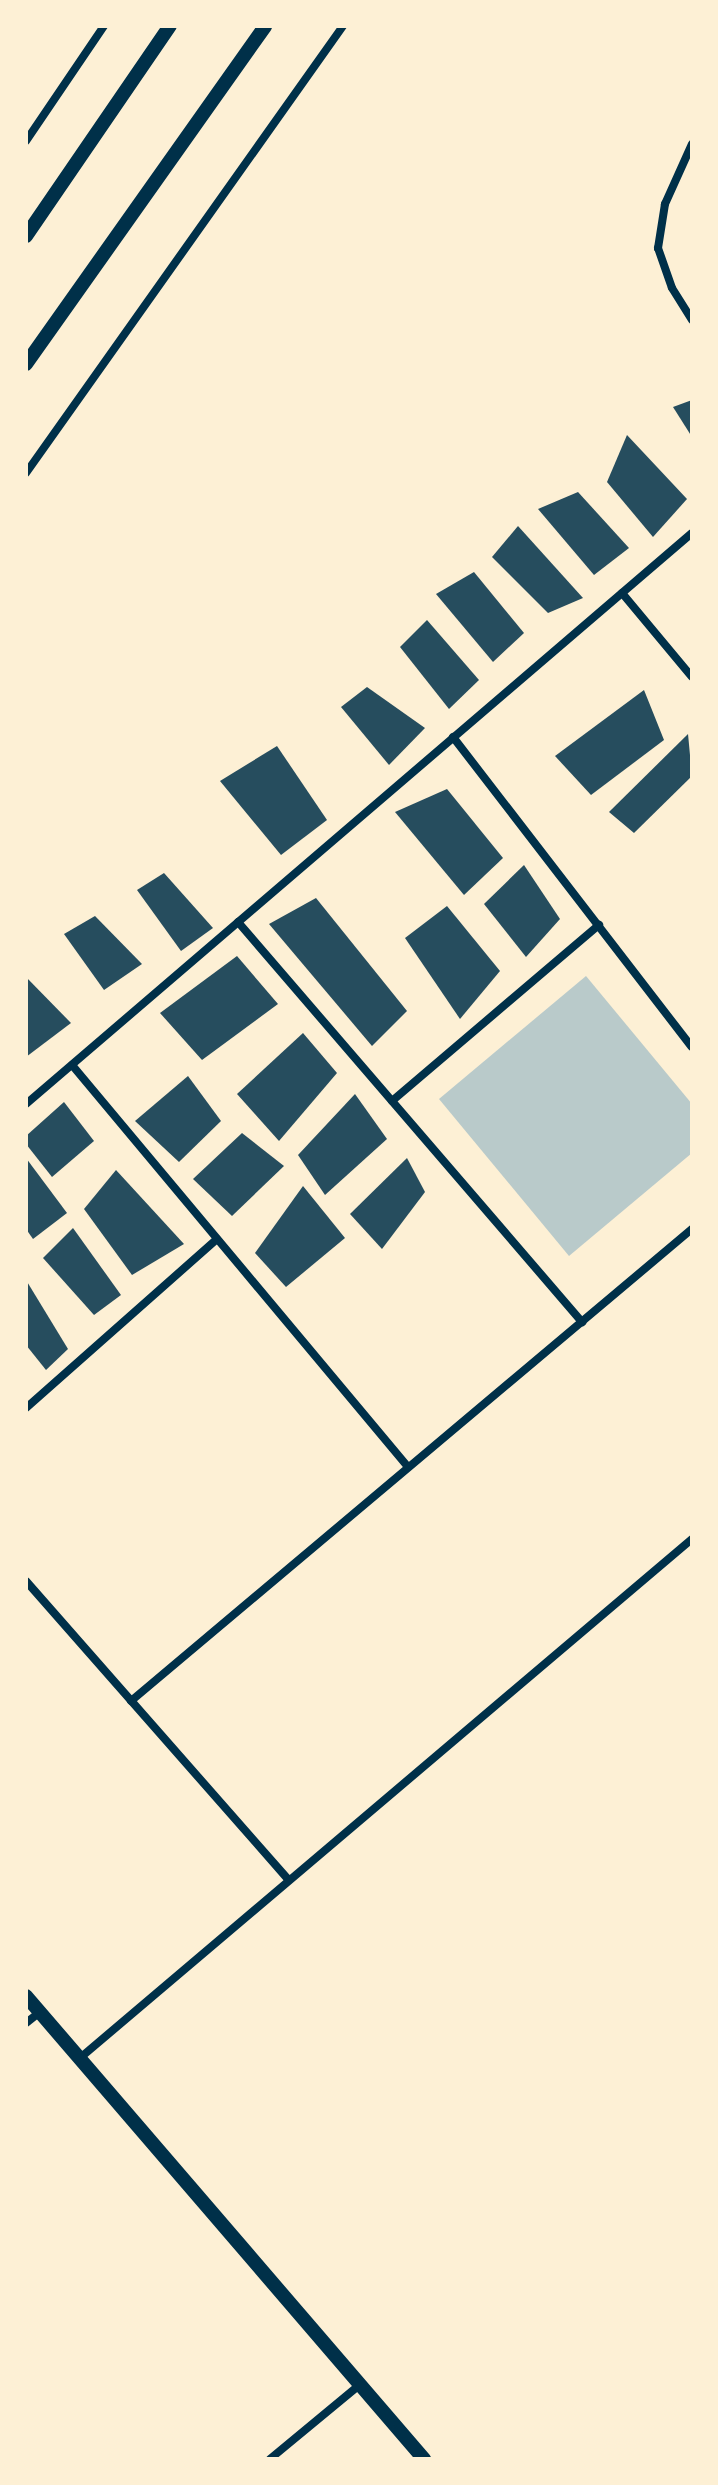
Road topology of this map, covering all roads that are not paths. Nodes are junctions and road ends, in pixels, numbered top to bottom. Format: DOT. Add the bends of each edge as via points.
graph roads {
  1 [pos="104,26"];
  2 [pos="170,26"];
  3 [pos="265,26"];
  4 [pos="343,26"];
  5 [pos="26,141"];
  6 [pos="692,144"];
  7 [pos="26,236"];
  8 [pos="692,320"];
  9 [pos="26,364"];
  10 [pos="26,473"];
  11 [pos="692,533"];
  12 [pos="622,593"];
  13 [pos="692,677"];
  14 [pos="453,737"];
  15 [pos="238,922"];
  16 [pos="599,925"];
  17 [pos="692,1047"];
  18 [pos="72,1065"];
  19 [pos="392,1101"];
  20 [pos="26,1104"];
  21 [pos="692,1229"];
  22 [pos="217,1239"];
  23 [pos="582,1322"];
  24 [pos="26,1408"];
  25 [pos="408,1467"];
  26 [pos="692,1539"];
  27 [pos="26,1581"];
  28 [pos="131,1701"];
  29 [pos="289,1880"];
  30 [pos="26,1996"];
  31 [pos="40,2012"];
  32 [pos="26,2023"];
  33 [pos="80,2058"];
  34 [pos="363,2382"];
  35 [pos="270,2459"];
  36 [pos="424,2459"];
  1 -- 5 [label="street"];
  2 -- 7 [label="street"];
  3 -- 9 [label="street"];
  4 -- 10 [label="street"];
  6 -- 8 [label="street" via="665,204 658,248 672,288"];
  11 -- 12 [label="street"];
  12 -- 13 [label="street"];
  12 -- 14 [label="street"];
  14 -- 15 [label="street"];
  14 -- 16 [label="street"];
  15 -- 18 [label="street"];
  15 -- 19 [label="street"];
  16 -- 17 [label="street"];
  16 -- 19 [label="street"];
  18 -- 20 [label="street"];
  18 -- 22 [label="street"];
  19 -- 23 [label="street"];
  21 -- 23 [label="street"];
  22 -- 24 [label="street"];
  22 -- 25 [label="street"];
  23 -- 25 [label="street"];
  25 -- 28 [label="street"];
  26 -- 29 [label="street"];
  27 -- 28 [label="street"];
  28 -- 29 [label="street"];
  29 -- 33 [label="street"];
  30 -- 31 [label="street"];
  31 -- 32 [label="street"];
  31 -- 33 [label="street"];
  33 -- 34 [label="street"];
  34 -- 35 [label="street"];
  34 -- 36 [label="street"];
}
